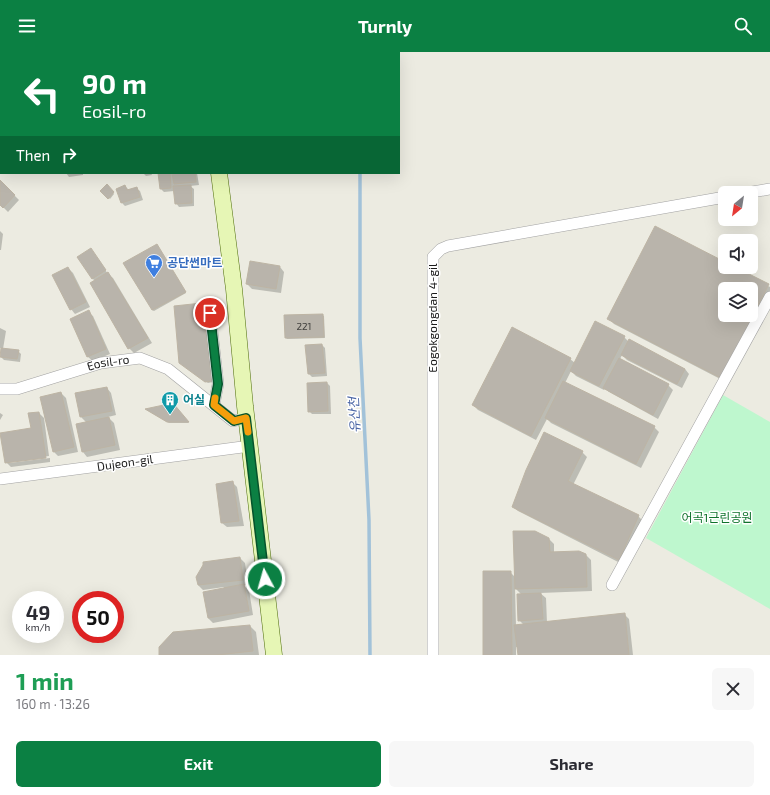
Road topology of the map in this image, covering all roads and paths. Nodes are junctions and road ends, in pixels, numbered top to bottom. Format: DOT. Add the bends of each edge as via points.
graph roads {
  1 [pos="219,174"];
  2 [pos="770,189"];
  3 [pos="758,191"];
  4 [pos="718,198"];
  5 [pos="770,297"];
  6 [pos="210,313"];
  7 [pos="0,389"];
  8 [pos="214,405"];
  9 [pos="246,418"];
  10 [pos="250,446"];
  11 [pos="0,479"];
  12 [pos="612,585"];
  13 [pos="274,655"];
  14 [pos="433,655"];
  1 -- 9 [label="main road" via="234,289"];
  2 -- 3 [label="street"];
  4 -- 14 [label="street, Eogokgongdan 4-gil" via="448,246 433,256"];
  5 -- 12 [label="street"];
  6 -- 8 [label="street" via="218,384"];
  7 -- 8 [label="street, Eosil-ro" via="17,389 101,363 140,358 168,369"];
  8 -- 9 [label="street, Eosil-ro" via="234,421"];
  9 -- 10 [label="main road"];
  10 -- 11 [label="street, Dujeon-gil"];
  10 -- 13 [label="main road"];
}
